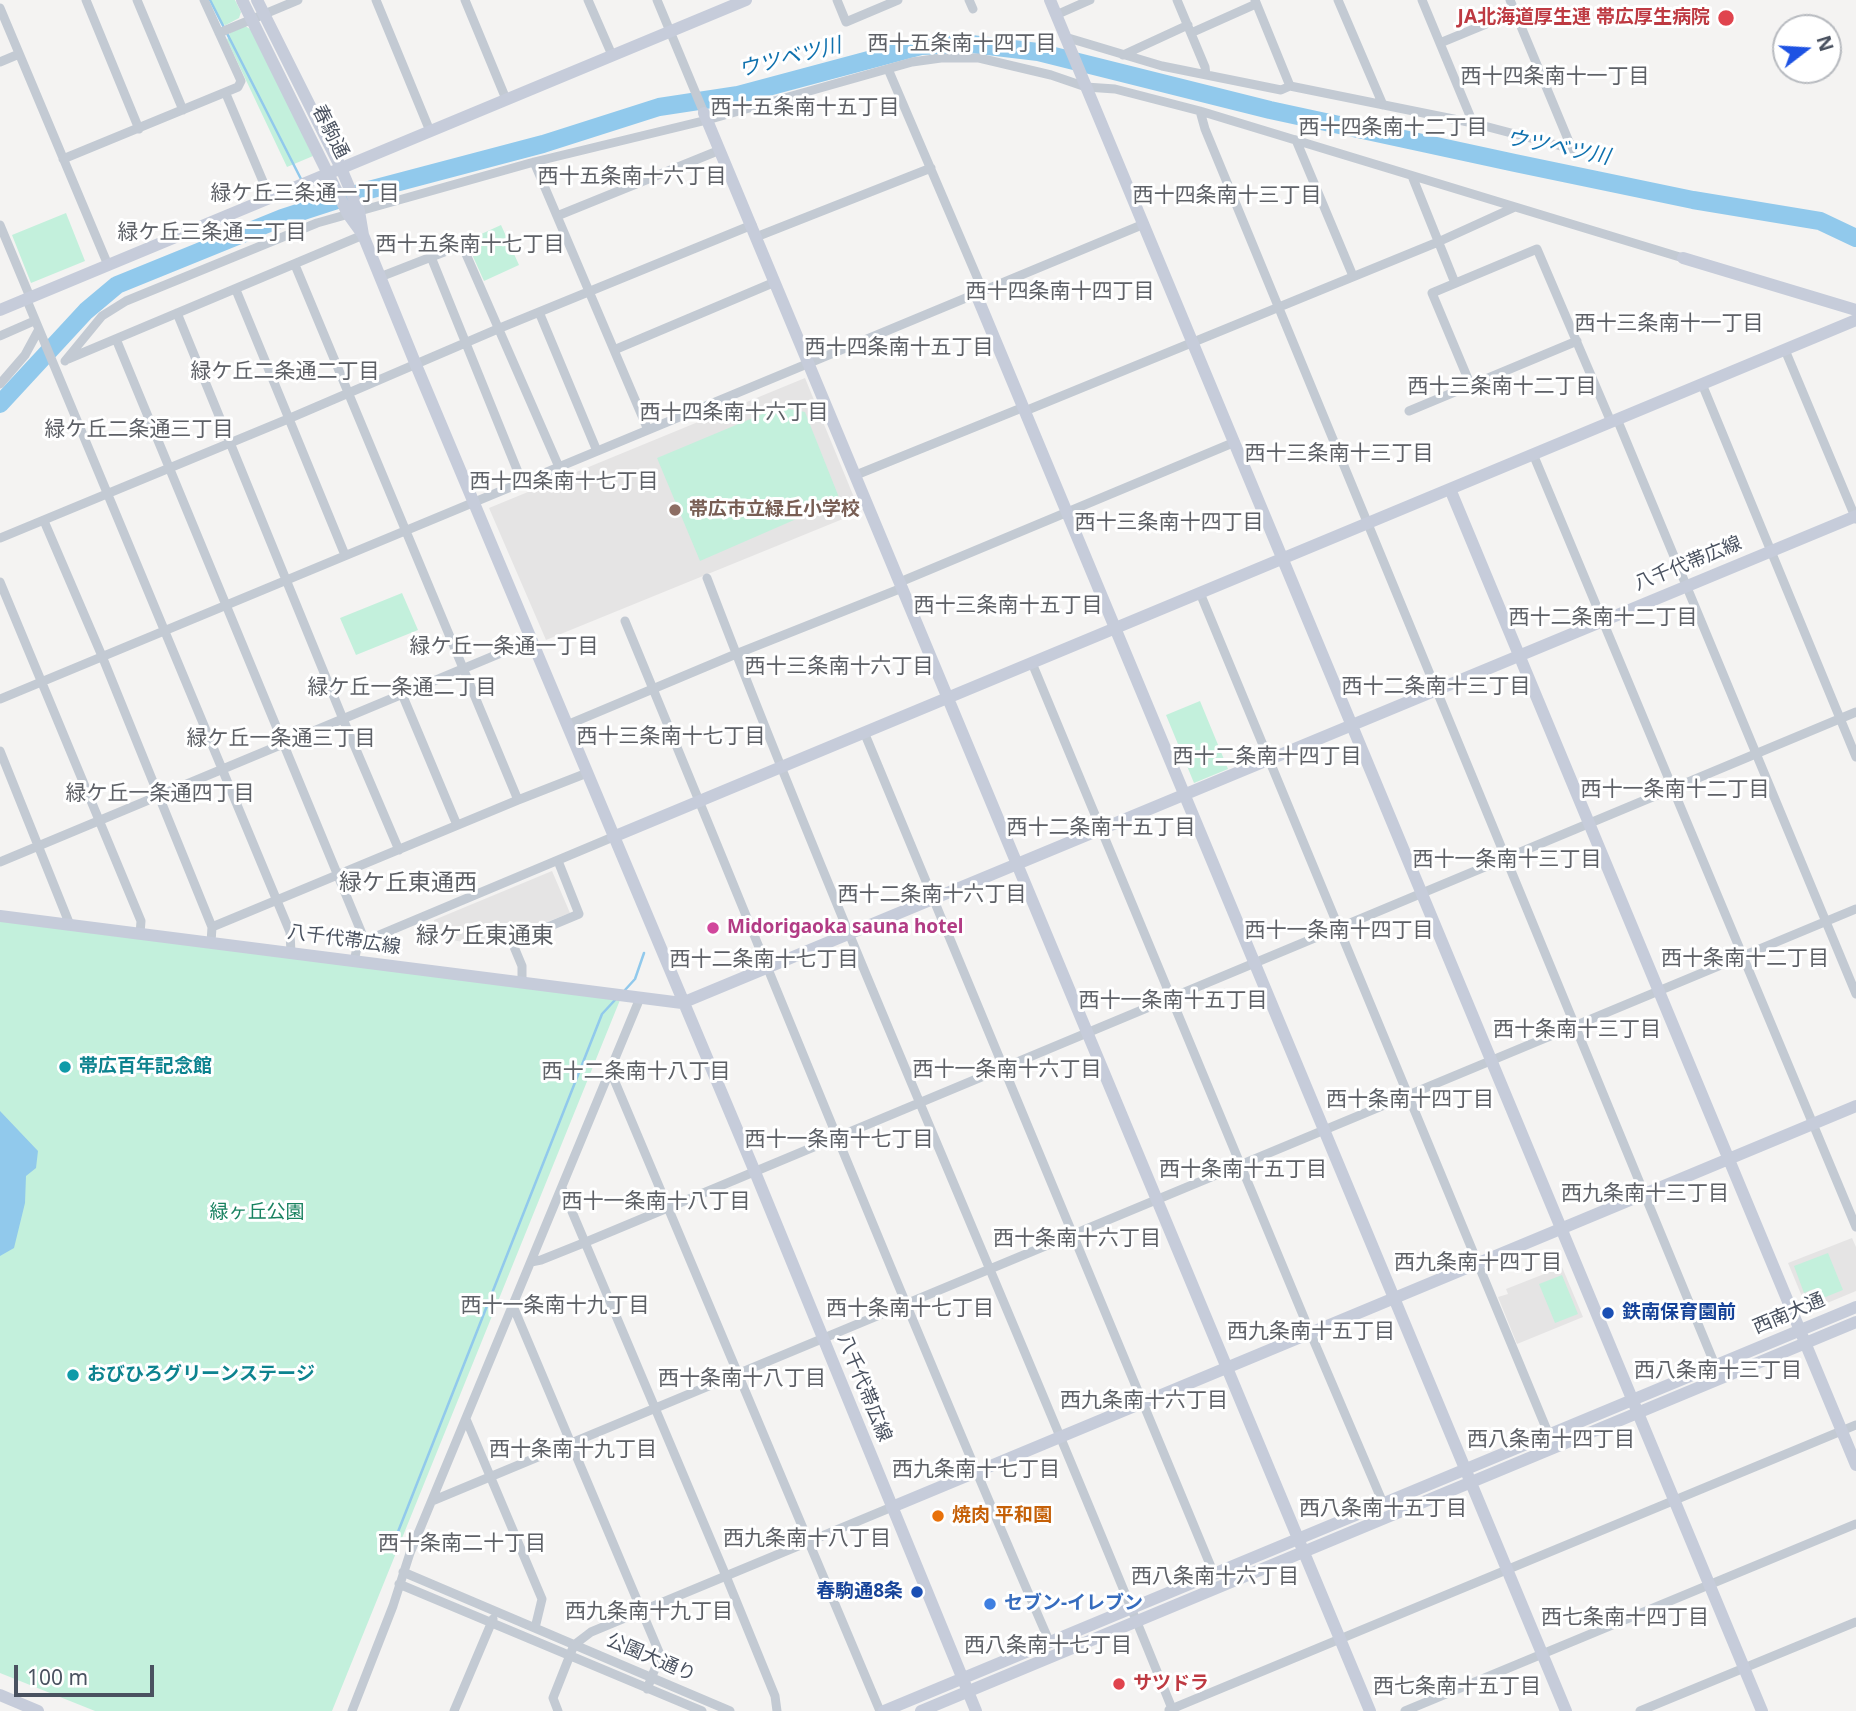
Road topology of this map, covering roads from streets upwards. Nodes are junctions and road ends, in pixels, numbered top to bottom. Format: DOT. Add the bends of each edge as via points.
graph roads {
  1 [pos="86,0"];
  2 [pos="137,0"];
  3 [pos="204,0"];
  4 [pos="242,0"];
  5 [pos="257,0"];
  6 [pos="298,0"];
  7 [pos="376,0"];
  8 [pos="465,0"];
  9 [pos="588,0"];
  10 [pos="657,0"];
  11 [pos="746,0"];
  12 [pos="836,0"];
  13 [pos="898,0"];
  14 [pos="1050,0"];
  15 [pos="1090,0"];
  16 [pos="1177,0"];
  17 [pos="1338,0"];
  18 [pos="1422,0"];
  19 [pos="1510,0"];
  20 [pos="1256,2"];
  21 [pos="0,8"];
  22 [pos="1515,12"];
  23 [pos="1056,15"];
  24 [pos="258,17"];
  25 [pos="1189,29"];
  26 [pos="670,32"];
  27 [pos="219,33"];
  28 [pos="1067,41"];
  29 [pos="1440,43"];
  30 [pos="19,54"];
  31 [pos="612,55"];
  32 [pos="1123,55"];
  33 [pos="0,62"];
  34 [pos="888,68"];
  35 [pos="1206,75"];
  36 [pos="1084,83"];
  37 [pos="1290,86"];
  38 [pos="226,93"];
  39 [pos="506,99"];
  40 [pos="1383,105"];
  41 [pos="183,110"];
  42 [pos="1200,111"];
  43 [pos="706,116"];
  44 [pos="1473,124"];
  45 [pos="139,129"];
  46 [pos="430,131"];
  47 [pos="1296,140"];
  48 [pos="720,150"];
  49 [pos="63,159"];
  50 [pos="534,162"];
  51 [pos="931,168"];
  52 [pos="338,176"];
  53 [pos="1412,176"];
  54 [pos="270,198"];
  55 [pos="1515,207"];
  56 [pos="352,209"];
  57 [pos="558,216"];
  58 [pos="1144,224"];
  59 [pos="0,225"];
  60 [pos="754,231"];
  61 [pos="363,235"];
  62 [pos="1438,242"];
  63 [pos="430,257"];
  64 [pos="1683,258"];
  65 [pos="108,265"];
  66 [pos="295,265"];
  67 [pos="1353,275"];
  68 [pos="380,277"];
  69 [pos="775,282"];
  70 [pos="1455,283"];
  71 [pos="236,290"];
  72 [pos="590,292"];
  73 [pos="980,293"];
  74 [pos="28,298"];
  75 [pos="1277,306"];
  76 [pos="0,310"];
  77 [pos="1856,310"];
  78 [pos="539,312"];
  79 [pos="177,313"];
  80 [pos="1856,320"];
  81 [pos="34,321"];
  82 [pos="500,328"];
  83 [pos="0,336"];
  84 [pos="40,336"];
  85 [pos="116,339"];
  86 [pos="1193,341"];
  87 [pos="1577,341"];
  88 [pos="465,344"];
  89 [pos="614,350"];
  90 [pos="1785,350"];
  91 [pos="65,360"];
  92 [pos="809,363"];
  93 [pos="53,365"];
  94 [pos="416,365"];
  95 [pos="0,384"];
  96 [pos="1702,384"];
  97 [pos="1471,387"];
  98 [pos="348,393"];
  99 [pos="1024,409"];
  100 [pos="1409,411"];
  101 [pos="288,419"];
  102 [pos="1614,420"];
  103 [pos="648,430"];
  104 [pos="1235,442"];
  105 [pos="229,443"];
  106 [pos="597,451"];
  107 [pos="1533,454"];
  108 [pos="559,467"];
  109 [pos="169,469"];
  110 [pos="856,475"];
  111 [pos="522,482"];
  112 [pos="1450,489"];
  113 [pos="106,495"];
  114 [pos="474,502"];
  115 [pos="1068,513"];
  116 [pos="1856,518"];
  117 [pos="44,521"];
  118 [pos="1369,522"];
  119 [pos="406,530"];
  120 [pos="0,538"];
  121 [pos="1771,551"];
  122 [pos="345,555"];
  123 [pos="1284,559"];
  124 [pos="707,578"];
  125 [pos="286,579"];
  126 [pos="0,582"];
  127 [pos="901,585"];
  128 [pos="1686,586"];
  129 [pos="1200,593"];
  130 [pos="225,606"];
  131 [pos="625,621"];
  132 [pos="1604,621"];
  133 [pos="1116,628"];
  134 [pos="163,631"];
  135 [pos="532,640"];
  136 [pos="736,654"];
  137 [pos="102,656"];
  138 [pos="1520,656"];
  139 [pos="1032,663"];
  140 [pos="464,668"];
  141 [pos="42,681"];
  142 [pos="653,689"];
  143 [pos="1436,691"];
  144 [pos="402,694"];
  145 [pos="0,699"];
  146 [pos="948,699"];
  147 [pos="1856,712"];
  148 [pos="343,719"];
  149 [pos="1840,719"];
  150 [pos="567,725"];
  151 [pos="1352,726"];
  152 [pos="864,732"];
  153 [pos="284,744"];
  154 [pos="0,751"];
  155 [pos="1757,755"];
  156 [pos="1856,757"];
  157 [pos="1268,761"];
  158 [pos="781,767"];
  159 [pos="220,770"];
  160 [pos="587,773"];
  161 [pos="1673,789"];
  162 [pos="159,796"];
  163 [pos="1185,796"];
  164 [pos="518,800"];
  165 [pos="698,802"];
  166 [pos="99,820"];
  167 [pos="1590,823"];
  168 [pos="457,825"];
  169 [pos="1102,830"];
  170 [pos="613,837"];
  171 [pos="39,846"];
  172 [pos="399,850"];
  173 [pos="1507,858"];
  174 [pos="558,861"];
  175 [pos="0,862"];
  176 [pos="1017,865"];
  177 [pos="338,875"];
  178 [pos="1422,892"];
  179 [pos="933,899"];
  180 [pos="276,901"];
  181 [pos="1856,909"];
  182 [pos="0,916"];
  183 [pos="1826,921"];
  184 [pos="70,925"];
  185 [pos="212,927"];
  186 [pos="1338,928"];
  187 [pos="140,934"];
  188 [pos="850,935"];
  189 [pos="365,941"];
  190 [pos="211,943"];
  191 [pos="291,953"];
  192 [pos="1742,957"];
  193 [pos="354,961"];
  194 [pos="1255,962"];
  195 [pos="767,970"];
  196 [pos="522,983"];
  197 [pos="1659,991"];
  198 [pos="1856,994"];
  199 [pos="639,998"];
  200 [pos="1172,998"];
  201 [pos="682,1003"];
  202 [pos="1574,1026"];
  203 [pos="1087,1033"];
  204 [pos="1491,1061"];
  205 [pos="1003,1068"];
  206 [pos="610,1070"];
  207 [pos="1409,1096"];
  208 [pos="920,1103"];
  209 [pos="1856,1105"];
  210 [pos="1813,1123"];
  211 [pos="1324,1130"];
  212 [pos="836,1137"];
  213 [pos="1730,1159"];
  214 [pos="1241,1165"];
  215 [pos="755,1172"];
  216 [pos="562,1188"];
  217 [pos="1644,1193"];
  218 [pos="1157,1200"];
  219 [pos="669,1206"];
  220 [pos="1856,1227"];
  221 [pos="1562,1228"];
  222 [pos="1074,1234"];
  223 [pos="586,1242"];
  224 [pos="531,1262"];
  225 [pos="1478,1263"];
  226 [pos="990,1269"];
  227 [pos="1394,1298"];
  228 [pos="906,1304"];
  229 [pos="513,1306"];
  230 [pos="1856,1307"];
  231 [pos="1856,1322"];
  232 [pos="1800,1330"];
  233 [pos="1310,1332"];
  234 [pos="823,1340"];
  235 [pos="1806,1343"];
  236 [pos="1715,1365"];
  237 [pos="1227,1366"];
  238 [pos="740,1375"];
  239 [pos="1632,1398"];
  240 [pos="1144,1401"];
  241 [pos="655,1409"];
  242 [pos="1638,1412"];
  243 [pos="466,1419"];
  244 [pos="1856,1425"];
  245 [pos="1842,1431"];
  246 [pos="1549,1435"];
  247 [pos="1060,1436"];
  248 [pos="570,1444"];
  249 [pos="1856,1465"];
  250 [pos="1465,1469"];
  251 [pos="976,1472"];
  252 [pos="490,1478"];
  253 [pos="1470,1482"];
  254 [pos="1675,1500"];
  255 [pos="432,1501"];
  256 [pos="1383,1503"];
  257 [pos="892,1507"];
  258 [pos="1856,1524"];
  259 [pos="1298,1538"];
  260 [pos="808,1542"];
  261 [pos="1304,1553"];
  262 [pos="1508,1570"];
  263 [pos="402,1572"];
  264 [pos="1214,1574"];
  265 [pos="726,1576"];
  266 [pos="399,1584"];
  267 [pos="1709,1584"];
  268 [pos="1132,1607"];
  269 [pos="642,1611"];
  270 [pos="496,1613"];
  271 [pos="1138,1622"];
  272 [pos="1856,1622"];
  273 [pos="491,1624"];
  274 [pos="535,1628"];
  275 [pos="1340,1639"];
  276 [pos="1050,1643"];
  277 [pos="574,1645"];
  278 [pos="1542,1654"];
  279 [pos="570,1655"];
  280 [pos="1745,1668"];
  281 [pos="962,1677"];
  282 [pos="652,1678"];
  283 [pos="647,1689"];
  284 [pos="968,1692"];
  285 [pos="0,1695"];
  286 [pos="1171,1710"];
  287 [pos="38,1711"];
  288 [pos="352,1711"];
  289 [pos="454,1711"];
  290 [pos="558,1711"];
  291 [pos="702,1711"];
  292 [pos="730,1711"];
  293 [pos="777,1711"];
  294 [pos="882,1711"];
  295 [pos="921,1711"];
  296 [pos="976,1711"];
  297 [pos="1370,1711"];
  298 [pos="1405,1711"];
  299 [pos="1566,1711"];
  300 [pos="1640,1711"];
  301 [pos="1762,1711"];
  1 -- 45 [label="street"];
  2 -- 41 [label="street"];
  3 -- 27 [label="street"];
  4 -- 24 [label="street, 春駒通"];
  5 -- 24 [label="street, 春駒通"];
  6 -- 24 [label="street"];
  7 -- 46 [label="street"];
  8 -- 39 [label="street"];
  9 -- 31 [label="street"];
  10 -- 26 [label="street"];
  11 -- 26 [label="street"];
  12 -- 13 [label="street" via="846,22"];
  14 -- 23 [label="street"];
  15 -- 23 [label="street"];
  16 -- 25 [label="street"];
  17 -- 40 [label="street"];
  18 -- 29 [label="street"];
  19 -- 22 [label="street"];
  20 -- 25 [label="street"];
  20 -- 37 [label="street"];
  21 -- 30 [label="street"];
  22 -- 29 [label="street"];
  22 -- 44 [label="street" via="1572,149"];
  23 -- 28 [label="street"];
  24 -- 27 [label="street"];
  24 -- 52 [label="street, 春駒通"];
  25 -- 32 [label="street"];
  25 -- 35 [label="street"];
  26 -- 31 [label="street"];
  26 -- 43 [label="street"];
  27 -- 38 [label="street" via="241,81"];
  28 -- 32 [label="street"];
  28 -- 36 [label="street"];
  29 -- 44 [label="street"];
  30 -- 33 [label="street"];
  30 -- 49 [label="street"];
  31 -- 39 [label="street"];
  32 -- 35 [label="street"];
  34 -- 36 [label="street" via="941,58 979,58"];
  34 -- 43 [label="street"];
  34 -- 51 [label="street"];
  35 -- 37 [label="street" via="1281,90"];
  36 -- 42 [label="street"];
  36 -- 58 [label="street"];
  37 -- 40 [label="street"];
  38 -- 41 [label="street"];
  38 -- 54 [label="street"];
  39 -- 46 [label="street"];
  40 -- 44 [label="street"];
  41 -- 45 [label="street"];
  42 -- 47 [label="street"];
  42 -- 75 [label="street"];
  43 -- 48 [label="street"];
  43 -- 50 [label="street"];
  45 -- 49 [label="street"];
  46 -- 52 [label="street"];
  47 -- 53 [label="street"];
  47 -- 67 [label="street"];
  48 -- 57 [label="street"];
  48 -- 60 [label="street"];
  49 -- 65 [label="street"];
  50 -- 56 [label="street"];
  50 -- 57 [label="street"];
  51 -- 60 [label="street"];
  51 -- 73 [label="street"];
  52 -- 54 [label="street"];
  52 -- 56 [label="street, 春駒通"];
  53 -- 55 [label="street"];
  53 -- 62 [label="street"];
  54 -- 65 [label="street"];
  55 -- 62 [label="street"];
  55 -- 64 [label="street"];
  56 -- 61 [label="street, 春駒通"];
  56 -- 91 [label="street" via="126,301 102,316"];
  57 -- 72 [label="street"];
  58 -- 73 [label="street"];
  58 -- 86 [label="street"];
  59 -- 74 [label="street"];
  60 -- 69 [label="street"];
  60 -- 72 [label="street"];
  61 -- 66 [label="street"];
  61 -- 68 [label="street, 春駒通"];
  62 -- 67 [label="street"];
  62 -- 70 [label="street"];
  63 -- 68 [label="street"];
  63 -- 82 [label="street" via="462,245"];
  63 -- 88 [label="street"];
  64 -- 77 [label="street"];
  65 -- 74 [label="street"];
  66 -- 71 [label="street"];
  66 -- 98 [label="street"];
  67 -- 75 [label="street"];
  68 -- 94 [label="street, 春駒通"];
  69 -- 89 [label="street"];
  69 -- 92 [label="street"];
  70 -- 87 [label="street" via="1537,249"];
  70 -- 97 [label="street" via="1432,293"];
  71 -- 79 [label="street"];
  71 -- 101 [label="street"];
  72 -- 78 [label="street"];
  72 -- 89 [label="street"];
  73 -- 92 [label="street"];
  73 -- 99 [label="street"];
  74 -- 76 [label="street"];
  74 -- 81 [label="street"];
  75 -- 86 [label="street"];
  75 -- 118 [label="street"];
  78 -- 82 [label="street"];
  78 -- 106 [label="street"];
  79 -- 85 [label="street"];
  79 -- 105 [label="street"];
  80 -- 90 [label="street"];
  81 -- 83 [label="street"];
  81 -- 84 [label="street"];
  82 -- 88 [label="street"];
  82 -- 108 [label="street"];
  84 -- 93 [label="street"];
  84 -- 95 [label="street"];
  85 -- 91 [label="street"];
  85 -- 109 [label="street"];
  86 -- 99 [label="street"];
  86 -- 104 [label="street"];
  87 -- 97 [label="street"];
  87 -- 102 [label="street"];
  88 -- 94 [label="street"];
  88 -- 111 [label="street"];
  89 -- 103 [label="street"];
  90 -- 96 [label="street"];
  90 -- 116 [label="street"];
  91 -- 93 [label="street"];
  92 -- 103 [label="street"];
  92 -- 110 [label="street"];
  93 -- 113 [label="street"];
  94 -- 98 [label="street"];
  94 -- 114 [label="street, 春駒通"];
  96 -- 102 [label="street"];
  96 -- 121 [label="street"];
  97 -- 100 [label="street"];
  98 -- 101 [label="street"];
  98 -- 119 [label="street"];
  99 -- 110 [label="street"];
  99 -- 115 [label="street"];
  101 -- 105 [label="street"];
  101 -- 122 [label="street"];
  102 -- 107 [label="street"];
  102 -- 128 [label="street"];
  103 -- 106 [label="street"];
  104 -- 115 [label="street"];
  104 -- 123 [label="street"];
  105 -- 109 [label="street"];
  105 -- 125 [label="street"];
  106 -- 108 [label="street"];
  107 -- 112 [label="street"];
  107 -- 132 [label="street"];
  108 -- 111 [label="street"];
  109 -- 113 [label="street"];
  109 -- 130 [label="street"];
  110 -- 127 [label="street"];
  111 -- 114 [label="street"];
  112 -- 118 [label="street"];
  112 -- 138 [label="street"];
  113 -- 117 [label="street"];
  113 -- 134 [label="street"];
  114 -- 119 [label="street"];
  114 -- 135 [label="street, 春駒通"];
  115 -- 127 [label="street"];
  115 -- 133 [label="street"];
  116 -- 121 [label="street, 八千代帯広線"];
  117 -- 120 [label="street"];
  117 -- 137 [label="street"];
  118 -- 123 [label="street"];
  118 -- 143 [label="street"];
  119 -- 122 [label="street"];
  119 -- 140 [label="street"];
  121 -- 128 [label="street, 八千代帯広線"];
  121 -- 149 [label="street"];
  122 -- 125 [label="street"];
  123 -- 129 [label="street"];
  123 -- 151 [label="street"];
  124 -- 136 [label="street"];
  125 -- 130 [label="street"];
  125 -- 148 [label="street"];
  126 -- 141 [label="street"];
  127 -- 136 [label="street"];
  127 -- 146 [label="street"];
  128 -- 132 [label="street, 八千代帯広線"];
  128 -- 155 [label="street"];
  129 -- 133 [label="street"];
  129 -- 157 [label="street"];
  130 -- 134 [label="street"];
  130 -- 153 [label="street"];
  131 -- 142 [label="street"];
  132 -- 138 [label="street, 八千代帯広線"];
  132 -- 161 [label="street"];
  133 -- 139 [label="street"];
  133 -- 163 [label="street"];
  134 -- 137 [label="street"];
  134 -- 159 [label="street"];
  135 -- 140 [label="street"];
  135 -- 150 [label="street, 春駒通"];
  136 -- 142 [label="street"];
  136 -- 158 [label="street"];
  137 -- 141 [label="street"];
  137 -- 162 [label="street"];
  138 -- 143 [label="street, 八千代帯広線"];
  138 -- 167 [label="street"];
  139 -- 146 [label="street"];
  139 -- 169 [label="street"];
  140 -- 144 [label="street"];
  140 -- 164 [label="street"];
  141 -- 145 [label="street"];
  141 -- 166 [label="street"];
  142 -- 150 [label="street"];
  142 -- 165 [label="street"];
  143 -- 151 [label="street, 八千代帯広線"];
  143 -- 173 [label="street"];
  144 -- 148 [label="street"];
  144 -- 168 [label="street"];
  146 -- 152 [label="street"];
  146 -- 176 [label="street"];
  147 -- 149 [label="street"];
  148 -- 153 [label="street"];
  148 -- 172 [label="street"];
  149 -- 155 [label="street"];
  149 -- 156 [label="street"];
  150 -- 160 [label="street, 春駒通"];
  151 -- 157 [label="street, 八千代帯広線"];
  151 -- 178 [label="street"];
  152 -- 158 [label="street"];
  152 -- 179 [label="street"];
  153 -- 159 [label="street"];
  153 -- 177 [label="street"];
  154 -- 171 [label="street"];
  155 -- 161 [label="street"];
  155 -- 183 [label="street"];
  157 -- 163 [label="street, 八千代帯広線"];
  157 -- 186 [label="street"];
  158 -- 165 [label="street"];
  158 -- 188 [label="street"];
  159 -- 162 [label="street"];
  159 -- 180 [label="street"];
  160 -- 164 [label="street"];
  160 -- 170 [label="street, 春駒通"];
  161 -- 167 [label="street"];
  161 -- 192 [label="street"];
  162 -- 166 [label="street"];
  162 -- 185 [label="street"];
  163 -- 169 [label="street, 八千代帯広線"];
  163 -- 194 [label="street"];
  164 -- 168 [label="street"];
  165 -- 170 [label="street"];
  165 -- 195 [label="street"];
  166 -- 171 [label="street"];
  166 -- 187 [label="street" via="141,921"];
  167 -- 173 [label="street"];
  167 -- 197 [label="street"];
  168 -- 172 [label="street"];
  169 -- 176 [label="street, 八千代帯広線"];
  169 -- 200 [label="street"];
  170 -- 174 [label="street"];
  170 -- 201 [label="street, 春駒通"];
  171 -- 175 [label="street"];
  171 -- 184 [label="street"];
  172 -- 177 [label="street"];
  173 -- 178 [label="street"];
  173 -- 202 [label="street"];
  174 -- 189 [label="street"];
  174 -- 196 [label="street" via="579,914 512,942 522,966"];
  176 -- 179 [label="street, 八千代帯広線"];
  176 -- 203 [label="street"];
  177 -- 180 [label="street"];
  177 -- 189 [label="street"];
  178 -- 186 [label="street"];
  178 -- 204 [label="street"];
  179 -- 188 [label="street, 八千代帯広線"];
  179 -- 205 [label="street"];
  180 -- 185 [label="street"];
  180 -- 191 [label="street" via="290,932"];
  181 -- 183 [label="street"];
  182 -- 184 [label="street, 八千代帯広線"];
  183 -- 192 [label="street"];
  183 -- 198 [label="street"];
  184 -- 187 [label="street, 八千代帯広線"];
  185 -- 190 [label="street"];
  186 -- 194 [label="street"];
  186 -- 207 [label="street"];
  187 -- 190 [label="street, 八千代帯広線"];
  188 -- 195 [label="street, 八千代帯広線"];
  188 -- 208 [label="street"];
  189 -- 193 [label="street" via="358,944"];
  190 -- 191 [label="street, 八千代帯広線"];
  191 -- 193 [label="street, 八千代帯広線"];
  192 -- 197 [label="street"];
  192 -- 210 [label="street"];
  193 -- 196 [label="street, 八千代帯広線"];
  194 -- 200 [label="street"];
  194 -- 211 [label="street"];
  195 -- 201 [label="street, 八千代帯広線"];
  195 -- 212 [label="street"];
  196 -- 199 [label="street, 八千代帯広線"];
  197 -- 202 [label="street"];
  197 -- 213 [label="street"];
  199 -- 201 [label="street, 八千代帯広線"];
  199 -- 206 [label="street"];
  200 -- 203 [label="street"];
  200 -- 214 [label="street"];
  201 -- 215 [label="street, 八千代帯広線"];
  202 -- 204 [label="street"];
  202 -- 217 [label="street"];
  203 -- 205 [label="street"];
  203 -- 218 [label="street"];
  204 -- 207 [label="street"];
  204 -- 221 [label="street"];
  205 -- 208 [label="street"];
  205 -- 222 [label="street"];
  206 -- 216 [label="street"];
  206 -- 219 [label="street"];
  207 -- 211 [label="street"];
  207 -- 225 [label="street"];
  208 -- 212 [label="street"];
  208 -- 226 [label="street"];
  209 -- 210 [label="street"];
  210 -- 213 [label="street"];
  210 -- 220 [label="street"];
  211 -- 214 [label="street"];
  211 -- 227 [label="street"];
  212 -- 215 [label="street"];
  212 -- 228 [label="street"];
  213 -- 217 [label="street"];
  213 -- 232 [label="street"];
  214 -- 218 [label="street"];
  214 -- 233 [label="street"];
  215 -- 219 [label="street"];
  215 -- 234 [label="street, 八千代帯広線"];
  216 -- 223 [label="street"];
  216 -- 224 [label="street"];
  217 -- 221 [label="street"];
  217 -- 236 [label="street"];
  218 -- 222 [label="street"];
  218 -- 237 [label="street"];
  219 -- 223 [label="street"];
  219 -- 238 [label="street"];
  221 -- 225 [label="street"];
  221 -- 239 [label="street"];
  222 -- 226 [label="street"];
  222 -- 240 [label="street"];
  223 -- 224 [label="street"];
  223 -- 241 [label="street"];
  224 -- 229 [label="street"];
  225 -- 227 [label="street"];
  225 -- 246 [label="street"];
  226 -- 228 [label="street"];
  226 -- 247 [label="street"];
  227 -- 233 [label="street"];
  227 -- 250 [label="street"];
  228 -- 234 [label="street"];
  228 -- 251 [label="street"];
  229 -- 243 [label="street"];
  229 -- 248 [label="street"];
  230 -- 232 [label="street, 西南大通"];
  231 -- 235 [label="street, 西南大通"];
  232 -- 235 [label="street"];
  232 -- 236 [label="street, 西南大通"];
  233 -- 237 [label="street"];
  233 -- 256 [label="street"];
  234 -- 238 [label="street"];
  234 -- 257 [label="street, 八千代帯広線"];
  235 -- 242 [label="street, 西南大通"];
  235 -- 245 [label="street"];
  236 -- 239 [label="street, 西南大通"];
  237 -- 240 [label="street"];
  237 -- 259 [label="street"];
  238 -- 241 [label="street"];
  238 -- 260 [label="street"];
  239 -- 242 [label="street"];
  239 -- 246 [label="street, 西南大通"];
  240 -- 247 [label="street"];
  240 -- 264 [label="street"];
  241 -- 248 [label="street"];
  241 -- 265 [label="street"];
  242 -- 253 [label="street, 西南大通"];
  242 -- 254 [label="street"];
  243 -- 252 [label="street"];
  243 -- 255 [label="street"];
  244 -- 245 [label="street"];
  245 -- 249 [label="street"];
  245 -- 254 [label="street"];
  246 -- 250 [label="street, 西南大通"];
  247 -- 251 [label="street"];
  247 -- 268 [label="street"];
  248 -- 252 [label="street"];
  248 -- 269 [label="street"];
  250 -- 253 [label="street"];
  250 -- 256 [label="street, 西南大通"];
  251 -- 257 [label="street"];
  251 -- 276 [label="street"];
  252 -- 255 [label="street"];
  252 -- 274 [label="street" via="542,1599"];
  253 -- 261 [label="street, 西南大通"];
  253 -- 262 [label="street"];
  254 -- 262 [label="street"];
  254 -- 267 [label="street"];
  255 -- 263 [label="street"];
  256 -- 259 [label="street, 西南大通"];
  257 -- 260 [label="street"];
  257 -- 281 [label="street, 八千代帯広線"];
  258 -- 267 [label="street"];
  259 -- 261 [label="street"];
  259 -- 264 [label="street, 西南大通"];
  260 -- 265 [label="street"];
  260 -- 294 [label="street"];
  261 -- 271 [label="street, 西南大通"];
  261 -- 275 [label="street"];
  262 -- 275 [label="street"];
  262 -- 278 [label="street"];
  263 -- 266 [label="street"];
  263 -- 270 [label="street, 公園大通り"];
  264 -- 268 [label="street, 西南大通"];
  265 -- 269 [label="street"];
  265 -- 293 [label="street"];
  266 -- 273 [label="street, 公園大通り"];
  266 -- 288 [label="street"];
  267 -- 278 [label="street"];
  267 -- 280 [label="street"];
  268 -- 271 [label="street"];
  268 -- 276 [label="street, 西南大通"];
  269 -- 277 [label="street" via="591,1632"];
  269 -- 282 [label="street" via="659,1652"];
  270 -- 273 [label="street"];
  270 -- 274 [label="street, 公園大通り"];
  271 -- 284 [label="street, 西南大通"];
  271 -- 286 [label="street"];
  272 -- 280 [label="street"];
  273 -- 279 [label="street, 公園大通り"];
  273 -- 289 [label="street"];
  274 -- 277 [label="street, 公園大通り"];
  275 -- 286 [label="street"];
  275 -- 297 [label="street"];
  276 -- 281 [label="street, 西南大通"];
  277 -- 279 [label="street"];
  277 -- 282 [label="street, 公園大通り"];
  278 -- 298 [label="street"];
  278 -- 299 [label="street"];
  279 -- 283 [label="street, 公園大通り"];
  279 -- 290 [label="street" via="553,1698"];
  280 -- 300 [label="street"];
  280 -- 301 [label="street"];
  281 -- 284 [label="street, 八千代帯広線"];
  281 -- 294 [label="street, 西南大通"];
  282 -- 283 [label="street"];
  282 -- 292 [label="street, 公園大通り"];
  283 -- 291 [label="street, 公園大通り"];
  284 -- 295 [label="street, 西南大通"];
  284 -- 296 [label="street, 八千代帯広線"];
  285 -- 287 [label="street"];
}
